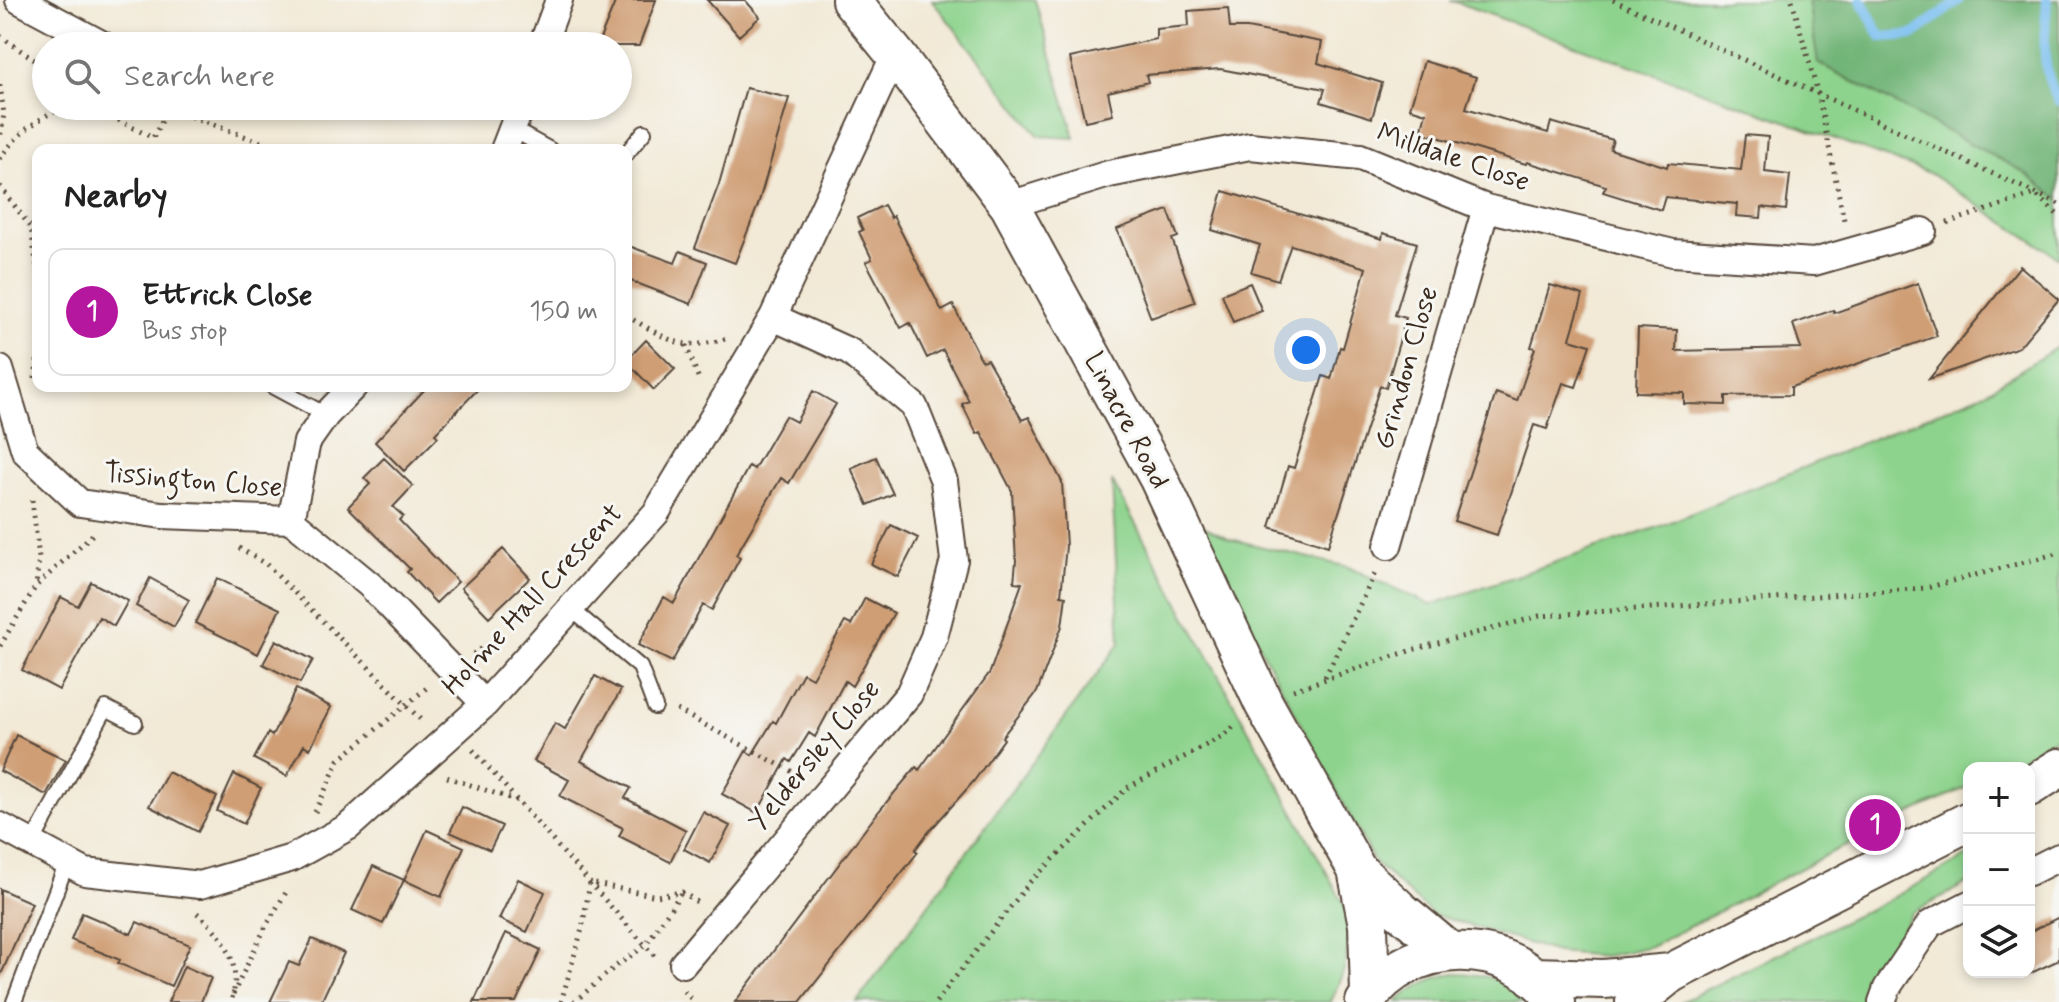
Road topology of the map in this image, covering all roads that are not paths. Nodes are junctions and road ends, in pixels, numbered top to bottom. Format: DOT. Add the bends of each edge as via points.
graph roads {
  1 [pos="19,0"];
  2 [pos="559,0"];
  3 [pos="851,0"];
  4 [pos="79,32"];
  5 [pos="547,32"];
  6 [pos="895,54"];
  7 [pos="512,128"];
  8 [pos="644,132"];
  9 [pos="540,144"];
  10 [pos="632,147"];
  11 [pos="1009,205"];
  12 [pos="1486,208"];
  13 [pos="1923,231"];
  14 [pos="773,317"];
  15 [pos="0,369"];
  16 [pos="283,392"];
  17 [pos="348,392"];
  18 [pos="326,415"];
  19 [pos="291,520"];
  20 [pos="1388,546"];
  21 [pos="570,608"];
  22 [pos="653,702"];
  23 [pos="485,704"];
  24 [pos="135,723"];
  25 [pos="2059,768"];
  26 [pos="2035,783"];
  27 [pos="1963,824"];
  28 [pos="0,826"];
  29 [pos="32,843"];
  30 [pos="2059,857"];
  31 [pos="67,862"];
  32 [pos="2035,869"];
  33 [pos="1357,870"];
  34 [pos="1965,906"];
  35 [pos="1449,951"];
  36 [pos="675,971"];
  37 [pos="1671,973"];
  38 [pos="1545,990"];
  39 [pos="1368,998"];
  40 [pos="14,1002"];
  41 [pos="1635,1002"];
  42 [pos="1882,1002"];
  1 -- 4 [label="street"];
  2 -- 5 [label="street"];
  3 -- 6 [label="street, Linacre Road"];
  6 -- 11 [label="street, Linacre Road"];
  6 -- 14 [label="street, Holme Hall Crescent"];
  7 -- 9 [label="lane"];
  8 -- 10 [label="lane"];
  11 -- 12 [label="street, Milldale Close" via="1109,174 1250,146 1360,157"];
  11 -- 33 [label="street, Linacre Road" via="1159,479 1264,704"];
  12 -- 13 [label="street, Milldale Close" via="1673,253 1814,262"];
  12 -- 20 [label="street, Grindon Close"];
  14 -- 21 [label="street, Holme Hall Crescent" via="656,513"];
  14 -- 36 [label="street, Yeldersley Close" via="850,352 914,406 944,481 954,560 934,637 909,694"];
  15 -- 19 [label="street, Tissington Close" via="25,451 80,503 162,515"];
  16 -- 18 [label="lane"];
  17 -- 18 [label="street"];
  18 -- 19 [label="street" via="307,442"];
  19 -- 23 [label="street, Tissington Close" via="370,585"];
  21 -- 22 [label="lane" via="640,667"];
  21 -- 23 [label="street, Holme Hall Crescent"];
  23 -- 31 [label="street, Holme Hall Crescent" via="348,827 305,853 200,885 85,872"];
  24 -- 29 [label="lane" via="106,708"];
  25 -- 26 [label="street"];
  27 -- 37 [label="street"];
  28 -- 29 [label="street, Holme Hall Crescent"];
  29 -- 31 [label="street, Holme Hall Crescent"];
  30 -- 32 [label="street"];
  31 -- 40 [label="lane"];
  33 -- 35 [label="street, Linacre Road"];
  33 -- 39 [label="street, Linacre Road" via="1368,925"];
  34 -- 42 [label="street" via="1930,924"];
  35 -- 38 [label="street" via="1471,951 1515,964"];
  35 -- 39 [label="street" via="1413,961"];
  37 -- 38 [label="street"];
  37 -- 41 [label="street"];
}
